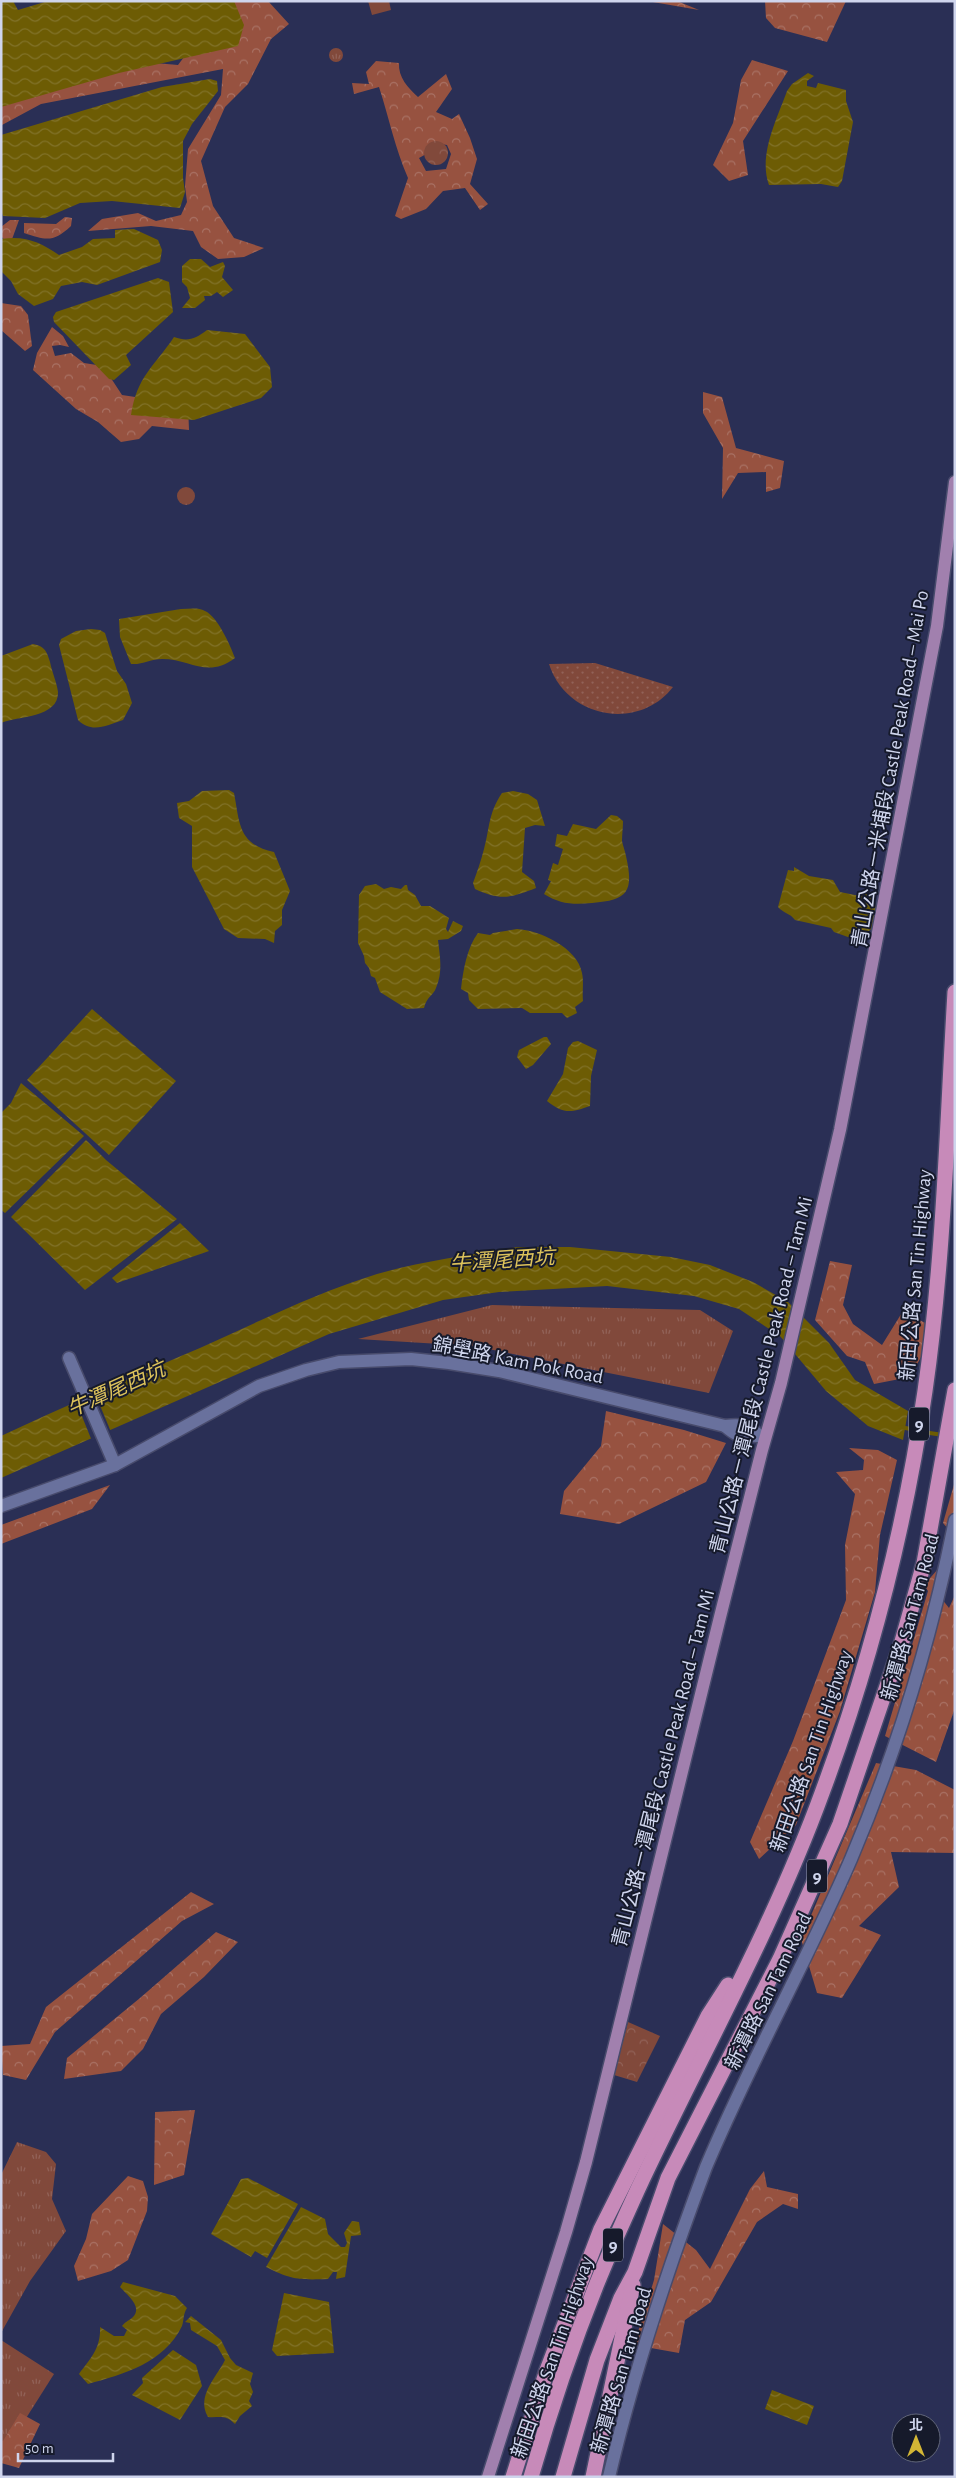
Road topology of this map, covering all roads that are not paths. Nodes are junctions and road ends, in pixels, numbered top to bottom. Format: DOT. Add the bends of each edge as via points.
graph roads {
  1 [pos="955,482"];
  2 [pos="955,992"];
  3 [pos="855,1062"];
  4 [pos="69,1358"];
  5 [pos="955,1390"];
  6 [pos="762,1437"];
  7 [pos="115,1465"];
  8 [pos="1,1506"];
  9 [pos="955,1520"];
  10 [pos="762,1933"];
  11 [pos="635,2272"];
  12 [pos="488,2477"];
  13 [pos="512,2477"];
  14 [pos="531,2477"];
  15 [pos="563,2477"];
  16 [pos="593,2477"];
  17 [pos="609,2477"];
  1 -- 3 [label="main road, 青山公路－米埔段 Castle Peak Road – Mai Po" via="937,626"];
  2 -- 10 [label="highway, 新田公路 San Tin Highway / 9" via="941,1225 925,1387 913,1461 879,1609 850,1709 822,1793"];
  3 -- 6 [label="main road, 青山公路－潭尾段 Castle Peak Road – Tam Mi" via="781,1383"];
  4 -- 7 [label="street"];
  5 -- 11 [label="highway, 9" via="924,1563 904,1636 840,1824 780,1959 668,2178"];
  6 -- 7 [label="street, 錦壆路 Kam Pok Road" via="750,1427 738,1424 725,1426 499,1371 411,1359 357,1361 306,1370 259,1386"];
  6 -- 12 [label="main road, 青山公路－潭尾段 Castle Peak Road – Tam Mi" via="577,2195"];
  7 -- 8 [label="street, 錦壆路 Kam Pok Road"];
  9 -- 17 [label="street, 新潭路 San Tam Road" via="926,1638 897,1736 851,1858 706,2167 635,2374"];
  10 -- 13 [label="highway" via="708,2016 601,2228 546,2373"];
  10 -- 14 [label="highway, 新田公路 San Tin Highway / 9" via="614,2242 570,2354"];
  11 -- 15 [label="highway, 9" via="621,2298 597,2360"];
  11 -- 16 [label="highway"];
}
